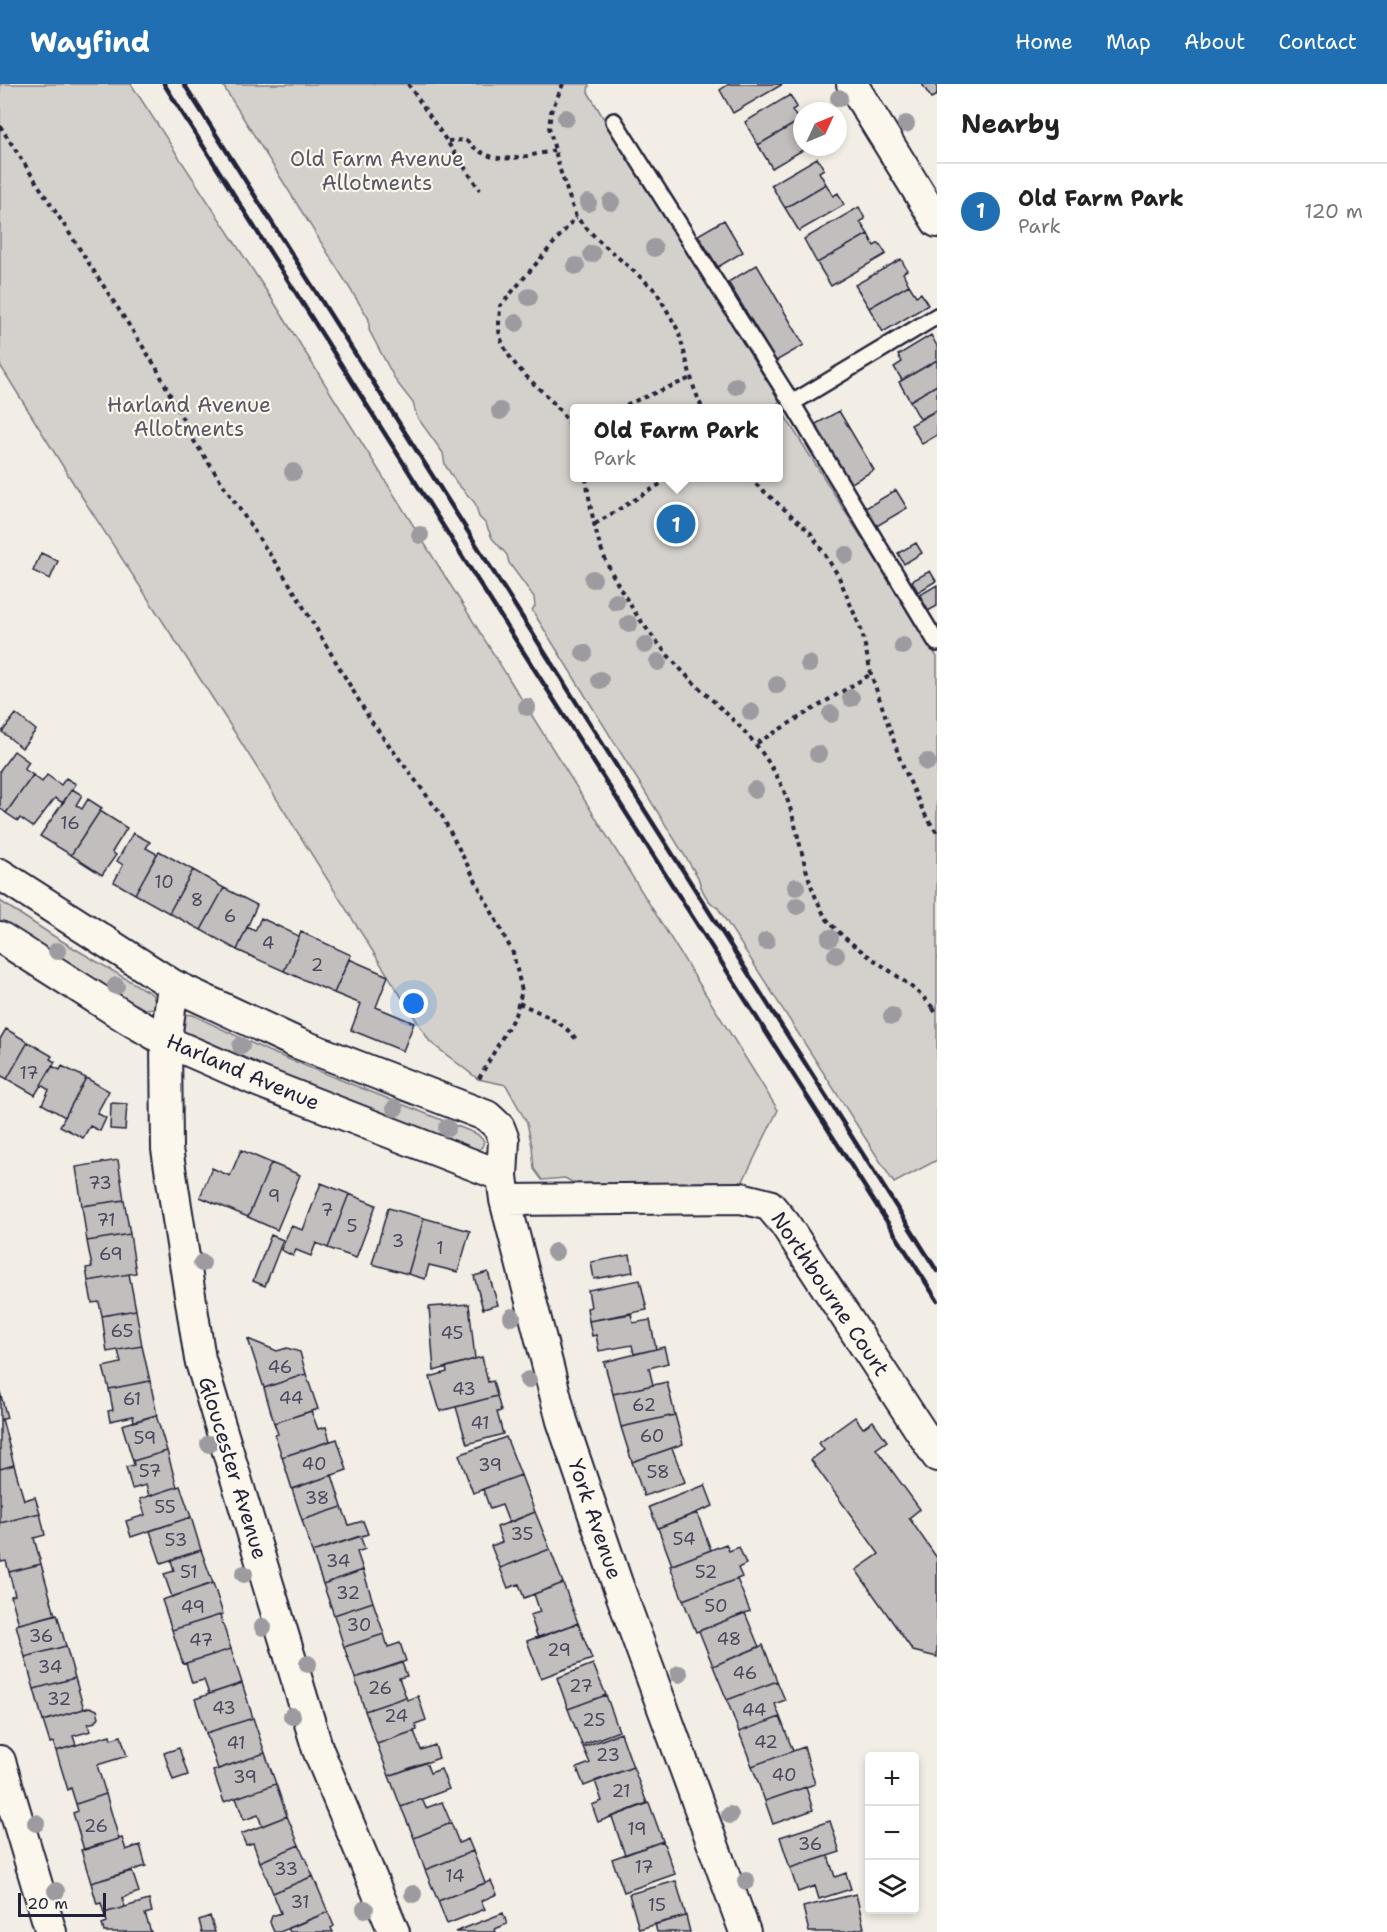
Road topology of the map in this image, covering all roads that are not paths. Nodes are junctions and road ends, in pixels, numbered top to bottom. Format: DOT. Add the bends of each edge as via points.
graph roads {
  1 [pos="852,84"];
  2 [pos="614,121"];
  3 [pos="937,222"];
  4 [pos="937,316"];
  5 [pos="792,403"];
  6 [pos="937,643"];
  7 [pos="0,874"];
  8 [pos="0,937"];
  9 [pos="173,985"];
  10 [pos="166,1041"];
  11 [pos="503,1188"];
  12 [pos="937,1456"];
  13 [pos="0,1761"];
  14 [pos="51,1932"];
  15 [pos="394,1932"];
  16 [pos="745,1932"];
  1 -- 3 [label="street"];
  2 -- 5 [label="lane"];
  4 -- 5 [label="lane"];
  5 -- 6 [label="lane"];
  7 -- 9 [label="street"];
  8 -- 10 [label="street, Harland Avenue"];
  9 -- 10 [label="street, Gloucester Avenue"];
  9 -- 11 [label="street, York Avenue" via="297,1043 487,1116 499,1127 504,1140"];
  10 -- 11 [label="street, Harland Avenue"];
  10 -- 15 [label="street, Gloucester Avenue" via="167,1149 200,1359 318,1750"];
  11 -- 12 [label="street, Northbourne Court" via="741,1198 769,1204"];
  11 -- 16 [label="street, York Avenue" via="562,1421"];
  13 -- 14 [label="street"];
}
